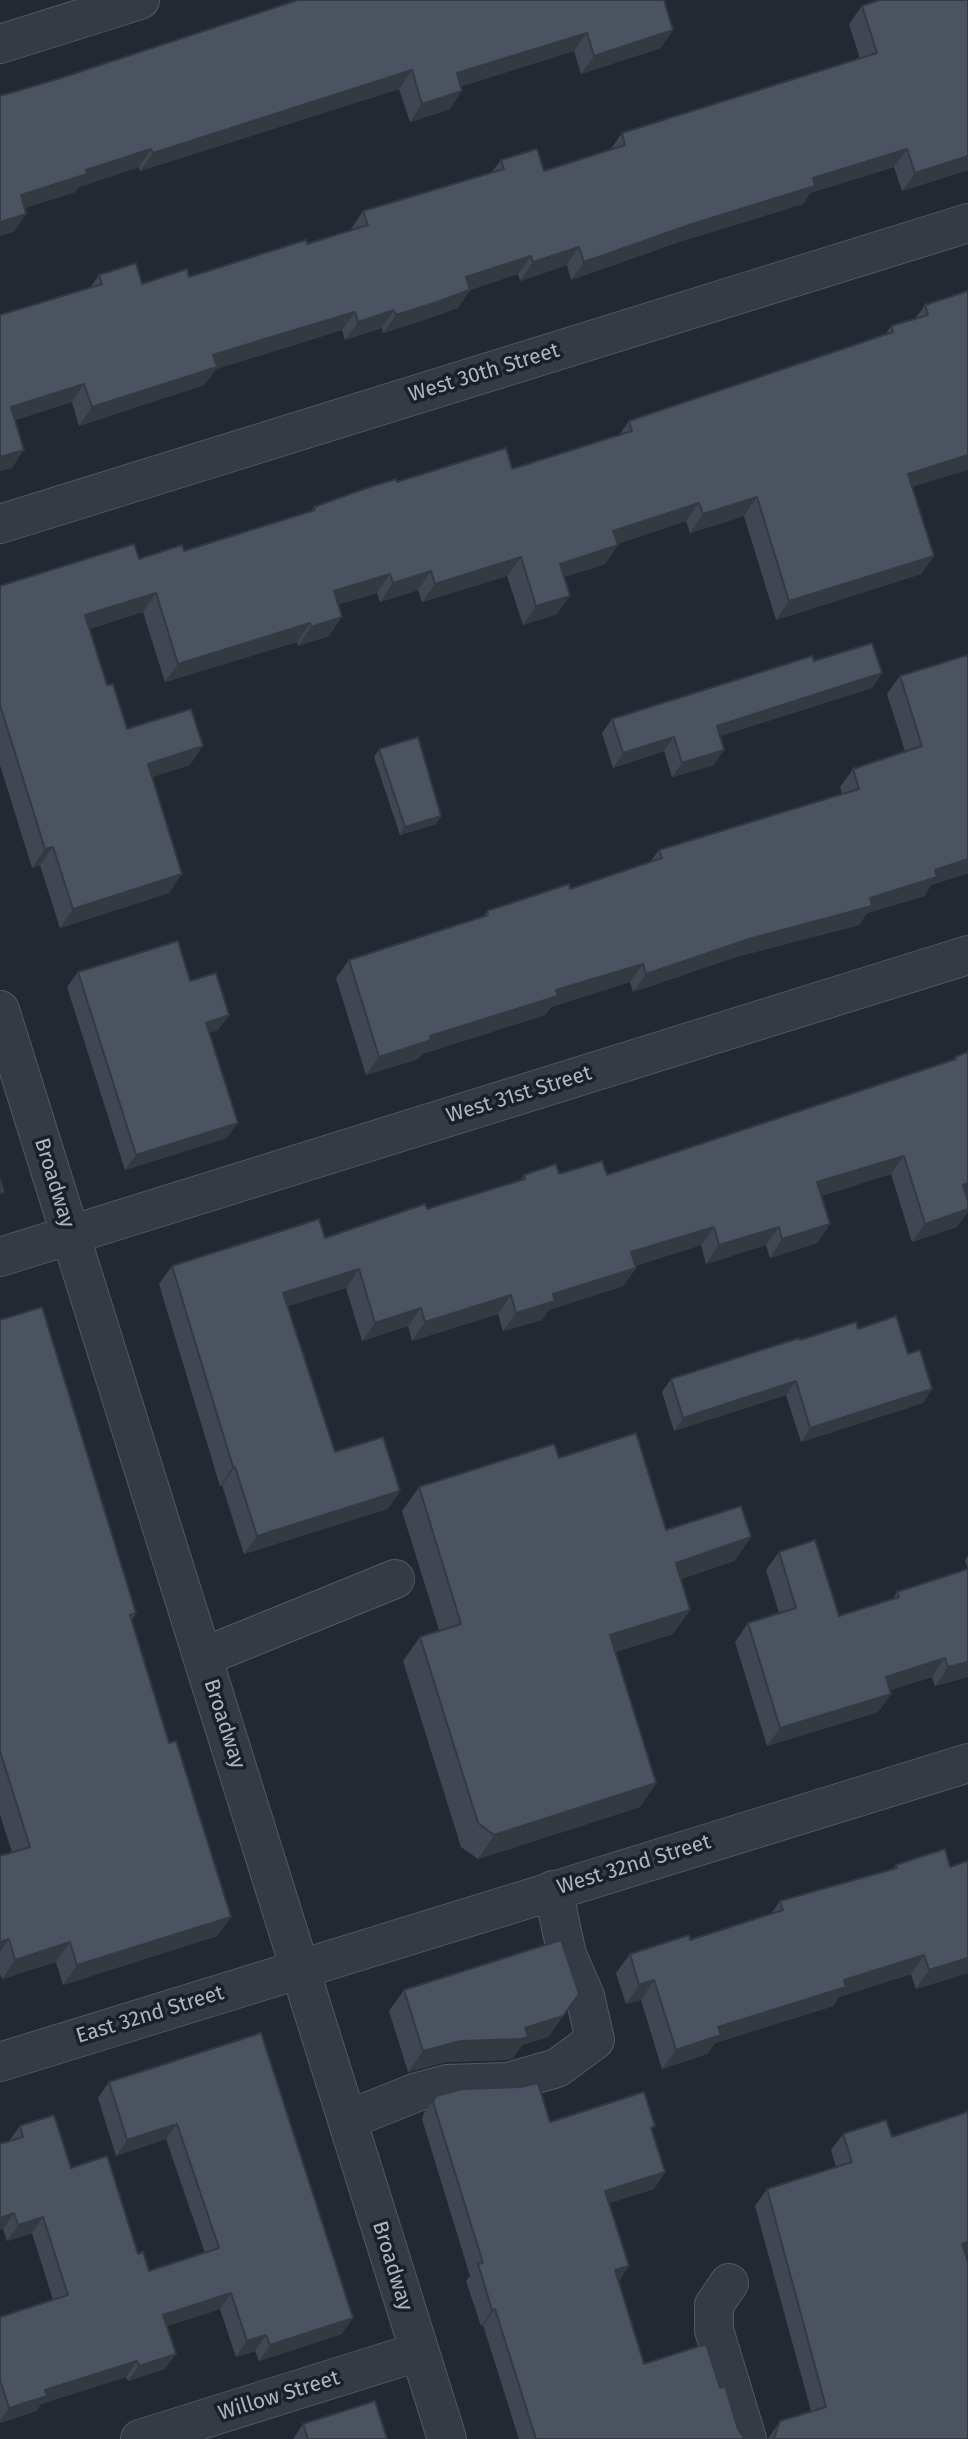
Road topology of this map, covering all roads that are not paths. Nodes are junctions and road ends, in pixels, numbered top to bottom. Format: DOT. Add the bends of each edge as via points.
graph roads {
  1 [pos="140,0"];
  2 [pos="0,44"];
  3 [pos="968,223"];
  4 [pos="0,524"];
  5 [pos="968,955"];
  6 [pos="0,1010"];
  7 [pos="70,1235"];
  8 [pos="0,1257"];
  9 [pos="395,1579"];
  10 [pos="203,1657"];
  11 [pos="968,1763"];
  12 [pos="553,1890"];
  13 [pos="301,1968"];
  14 [pos="0,2062"];
  15 [pos="347,2120"];
  16 [pos="729,2283"];
  17 [pos="418,2352"];
  18 [pos="140,2439"];
  19 [pos="447,2439"];
  20 [pos="747,2439"];
  1 -- 2 [label="street"];
  3 -- 4 [label="street, West 30th Street"];
  5 -- 7 [label="street, West 31st Street"];
  6 -- 7 [label="street, Broadway"];
  7 -- 8 [label="street, West 31st Street"];
  7 -- 10 [label="street, Broadway"];
  9 -- 10 [label="street"];
  10 -- 13 [label="street, Broadway"];
  11 -- 12 [label="street, West 32nd Street"];
  12 -- 13 [label="street, West 32nd Street"];
  12 -- 15 [label="street" via="567,1955 595,2040 557,2068 508,2082 447,2084"];
  13 -- 14 [label="street, East 32nd Street"];
  13 -- 15 [label="street, Broadway"];
  15 -- 17 [label="street, Broadway"];
  16 -- 20 [label="street" via="714,2305 714,2330"];
  17 -- 18 [label="street, Willow Street"];
  17 -- 19 [label="street, Broadway"];
}
